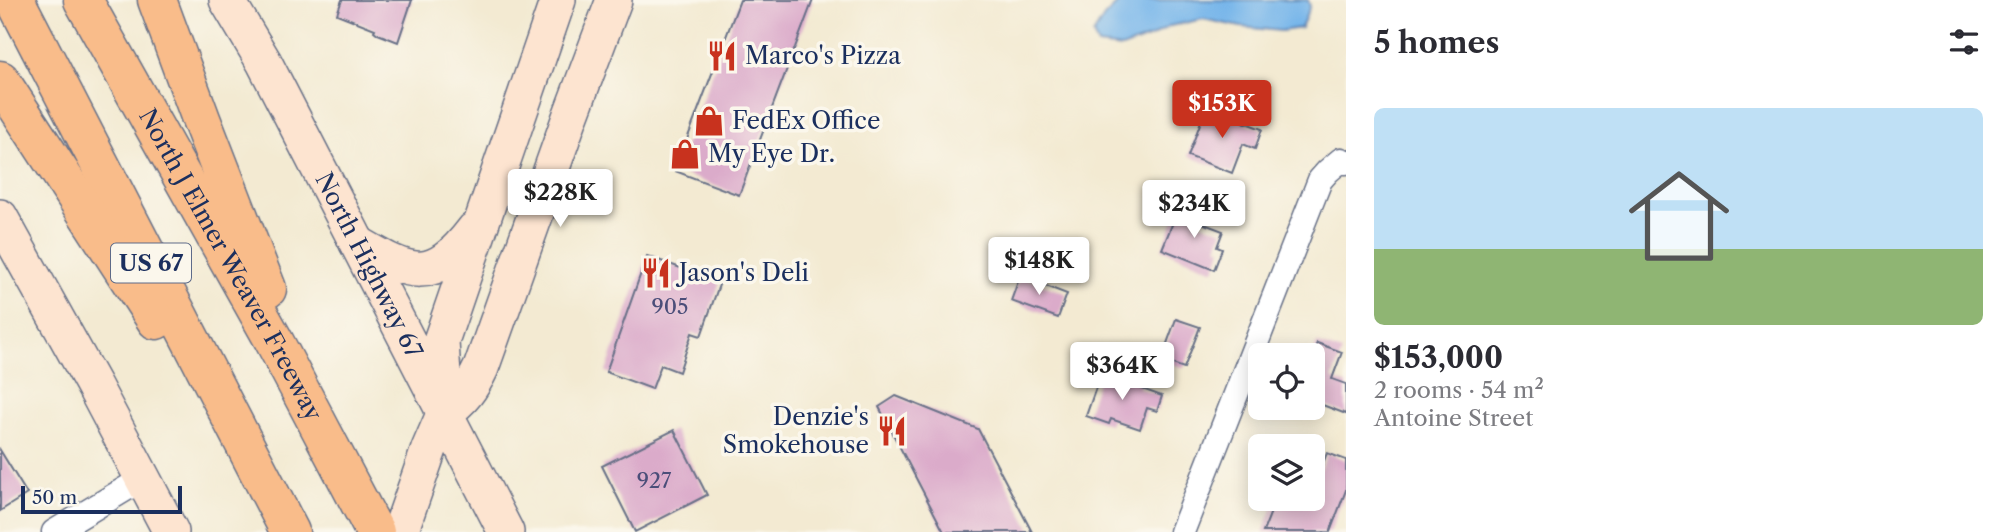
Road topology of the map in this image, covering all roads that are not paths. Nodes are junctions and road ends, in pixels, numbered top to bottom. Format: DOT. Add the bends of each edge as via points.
graph roads {
  1 [pos="15,0"];
  2 [pos="83,0"];
  3 [pos="157,0"];
  4 [pos="227,0"];
  5 [pos="558,0"];
  6 [pos="590,0"];
  7 [pos="614,0"];
  8 [pos="0,80"];
  9 [pos="569,117"];
  10 [pos="1346,162"];
  11 [pos="0,217"];
  12 [pos="483,218"];
  13 [pos="356,243"];
  14 [pos="445,412"];
  15 [pos="327,440"];
  16 [pos="142,480"];
  17 [pos="288,529"];
  18 [pos="54,532"];
  19 [pos="171,532"];
  20 [pos="375,532"];
  21 [pos="400,532"];
  22 [pos="506,532"];
  23 [pos="1182,532"];
  1 -- 17 [label="highway, US 67"];
  2 -- 15 [label="highway, North J Elmer Weaver Freeway / US 67"];
  3 -- 15 [label="highway"];
  4 -- 13 [label="main road, North Highway 67" via="264,62"];
  5 -- 12 [label="main road"];
  6 -- 9 [label="main road"];
  7 -- 9 [label="main road"];
  8 -- 17 [label="highway"];
  9 -- 14 [label="main road" via="481,368 460,402"];
  10 -- 23 [label="street" via="1342,160 1320,180"];
  11 -- 16 [label="main road"];
  12 -- 13 [label="main road" via="456,253 435,267 408,270"];
  12 -- 14 [label="main road" via="442,341"];
  13 -- 14 [label="main road, North Highway 67"];
  14 -- 21 [label="main road"];
  14 -- 22 [label="main road, North Highway 67"];
  15 -- 20 [label="highway, North J Elmer Weaver Freeway / US 67"];
  16 -- 18 [label="street"];
  16 -- 19 [label="main road"];
}
